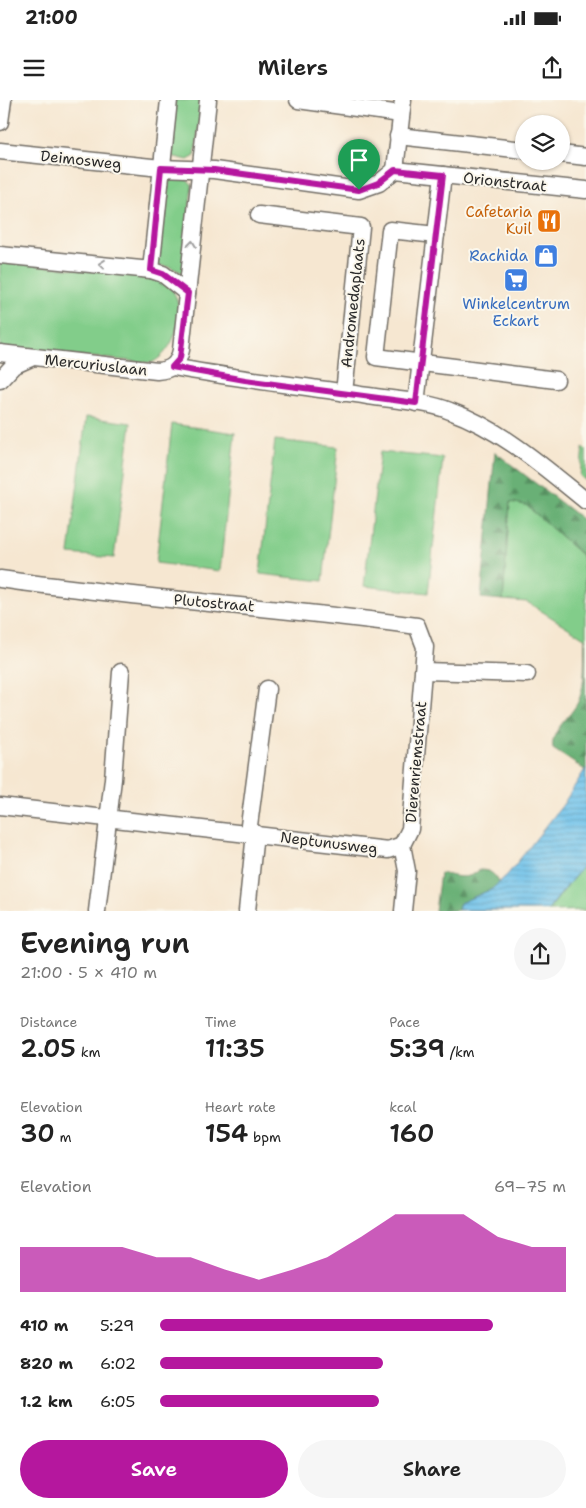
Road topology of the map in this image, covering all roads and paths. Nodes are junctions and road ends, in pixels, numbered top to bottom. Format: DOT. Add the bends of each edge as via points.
graph roads {
  1 [pos="3,100"];
  2 [pos="169,100"];
  3 [pos="208,100"];
  4 [pos="298,100"];
  5 [pos="402,107"];
  6 [pos="0,122"];
  7 [pos="398,136"];
  8 [pos="515,149"];
  9 [pos="0,151"];
  10 [pos="570,155"];
  11 [pos="586,157"];
  12 [pos="161,168"];
  13 [pos="200,169"];
  14 [pos="395,170"];
  15 [pos="443,175"];
  16 [pos="586,190"];
  17 [pos="259,215"];
  18 [pos="436,235"];
  19 [pos="0,255"];
  20 [pos="151,270"];
  21 [pos="188,293"];
  22 [pos="0,353"];
  23 [pos="31,358"];
  24 [pos="421,364"];
  25 [pos="172,367"];
  26 [pos="0,380"];
  27 [pos="556,380"];
  28 [pos="344,393"];
  29 [pos="416,403"];
  30 [pos="586,501"];
  31 [pos="0,579"];
  32 [pos="422,636"];
  33 [pos="424,671"];
  34 [pos="121,672"];
  35 [pos="527,674"];
  36 [pos="267,689"];
  37 [pos="0,806"];
  38 [pos="108,818"];
  39 [pos="252,833"];
  40 [pos="402,845"];
  41 [pos="97,910"];
  42 [pos="247,910"];
  43 [pos="403,910"];
  1 -- 6 [label="street"];
  2 -- 12 [label="street"];
  3 -- 13 [label="street"];
  4 -- 5 [label="street"];
  5 -- 7 [label="street"];
  7 -- 8 [label="street"];
  7 -- 14 [label="street"];
  9 -- 12 [label="street, Deimosweg"];
  10 -- 11 [label="street"];
  12 -- 13 [label="street"];
  12 -- 20 [label="street"];
  13 -- 14 [label="street" via="359,190 378,183"];
  21 -- 13 [label="street, one-way"];
  14 -- 15 [label="street, Orionstraat"];
  15 -- 16 [label="street, Orionstraat"];
  15 -- 18 [label="street"];
  17 -- 28 [label="street, Andromedaplaats" via="361,227"];
  18 -- 24 [label="street"];
  18 -- 24 [label="street" via="390,230 376,357"];
  20 -- 19 [label="street, one-way"];
  20 -- 21 [label="street"];
  21 -- 25 [label="street" via="180,358"];
  22 -- 23 [label="street, Mercuriuslaan"];
  23 -- 25 [label="street, Mercuriuslaan" via="157,371"];
  23 -- 26 [label="street, Mercuriuslaan" via="13,366"];
  24 -- 27 [label="street"];
  24 -- 29 [label="street"];
  25 -- 28 [label="street, Mercuriuslaan"];
  28 -- 29 [label="street, Mercuriuslaan"];
  29 -- 30 [label="street, Mercuriuslaan" via="468,418 505,440"];
  31 -- 32 [label="street, Plutostraat" via="117,594 323,613 418,626"];
  32 -- 33 [label="street, Dierenriemstraat"];
  33 -- 35 [label="street"];
  33 -- 40 [label="street, Dierenriemstraat" via="410,829"];
  34 -- 38 [label="street"];
  36 -- 39 [label="street"];
  37 -- 38 [label="street, Neptunusweg"];
  38 -- 39 [label="street, Neptunusweg"];
  38 -- 41 [label="street"];
  39 -- 40 [label="street, Neptunusweg" via="388,850"];
  39 -- 42 [label="street"];
  40 -- 43 [label="street" via="407,872"];
}
